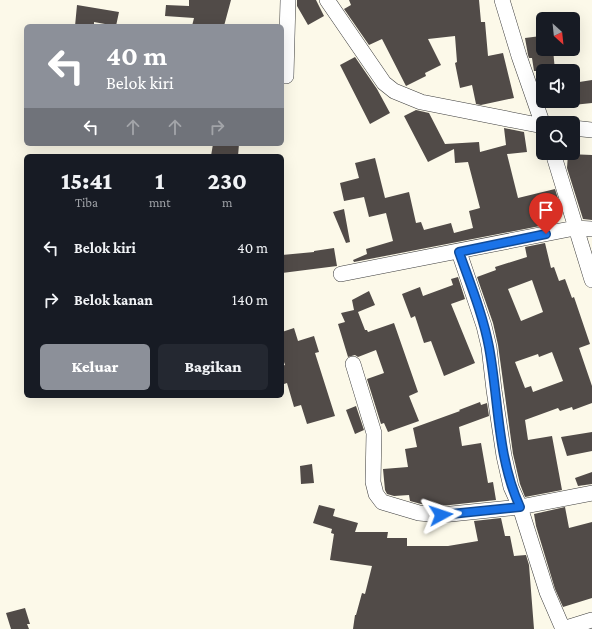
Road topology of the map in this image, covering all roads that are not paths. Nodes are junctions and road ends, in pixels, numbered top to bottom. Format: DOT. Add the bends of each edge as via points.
graph roads {
  1 [pos="288,0"];
  2 [pos="327,0"];
  3 [pos="502,0"];
  4 [pos="286,76"];
  5 [pos="540,116"];
  6 [pos="536,124"];
  7 [pos="580,129"];
  8 [pos="592,130"];
  9 [pos="555,160"];
  10 [pos="575,228"];
  11 [pos="592,229"];
  12 [pos="459,252"];
  13 [pos="341,274"];
  14 [pos="592,280"];
  15 [pos="353,364"];
  16 [pos="592,493"];
  17 [pos="520,507"];
  18 [pos="592,620"];
  19 [pos="563,629"];
  1 -- 4 [label="street"];
  2 -- 6 [label="street" via="384,83 394,91 421,102"];
  3 -- 5 [label="street"];
  7 -- 8 [label="street"];
  9 -- 10 [label="street"];
  10 -- 11 [label="street"];
  10 -- 12 [label="street"];
  10 -- 14 [label="street"];
  12 -- 13 [label="street"];
  12 -- 17 [label="street" via="484,326 504,456 511,487"];
  15 -- 17 [label="street" via="374,433 373,482 376,494 382,502 419,513 441,515"];
  16 -- 17 [label="street"];
  17 -- 19 [label="street" via="547,592"];
  18 -- 19 [label="street"];
}
